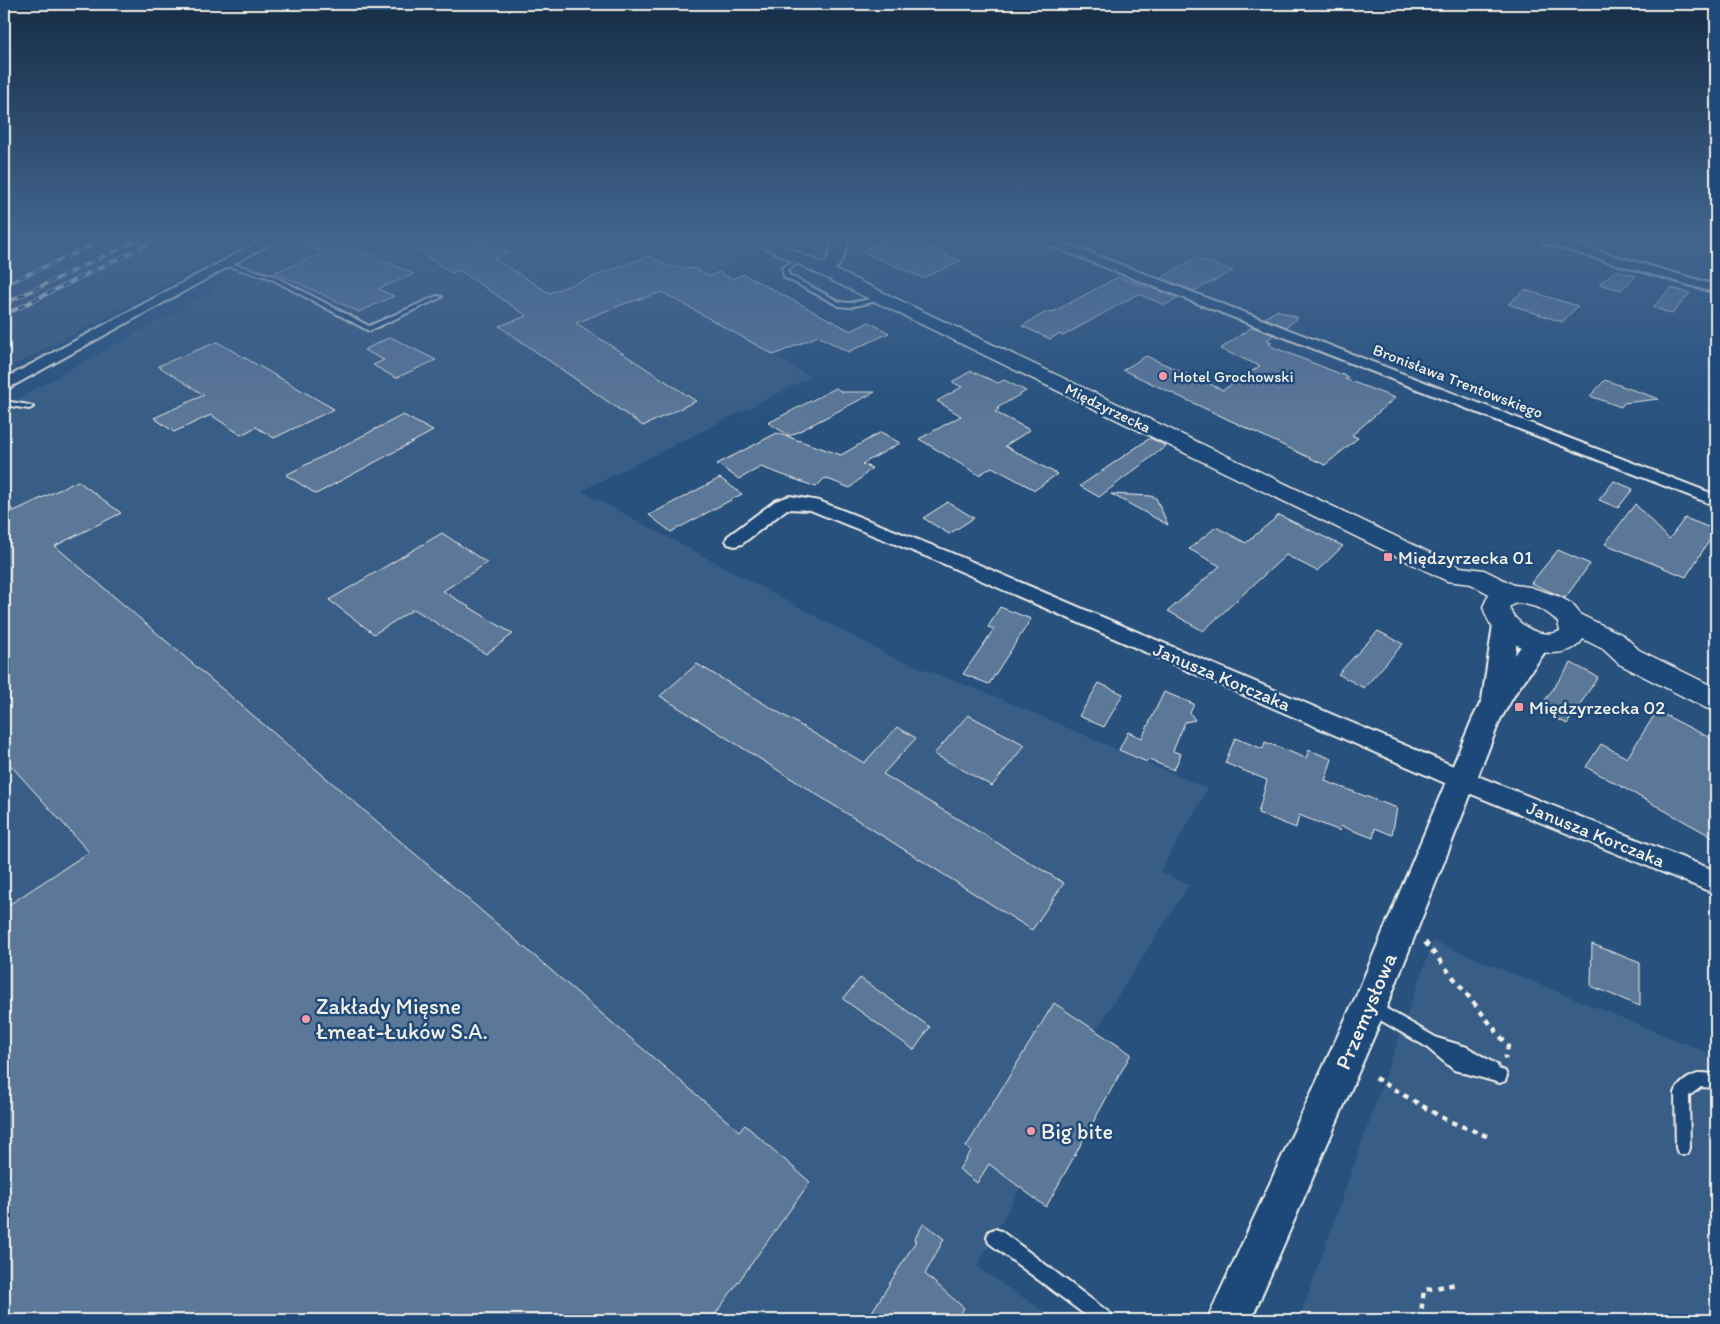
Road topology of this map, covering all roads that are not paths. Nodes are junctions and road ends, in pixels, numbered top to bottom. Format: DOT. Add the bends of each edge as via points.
graph roads {
  1 [pos="157,302"];
  2 [pos="319,302"];
  3 [pos="430,302"];
  4 [pos="835,302"];
  5 [pos="867,302"];
  6 [pos="888,302"];
  7 [pos="1205,302"];
  8 [pos="4,385"];
  9 [pos="4,403"];
  10 [pos="29,407"];
  11 [pos="1716,501"];
  12 [pos="735,540"];
  13 [pos="1505,609"];
  14 [pos="1571,631"];
  15 [pos="1539,642"];
  16 [pos="1495,699"];
  17 [pos="1716,700"];
  18 [pos="1462,780"];
  19 [pos="1716,883"];
  20 [pos="1369,1006"];
  21 [pos="1500,1076"];
  22 [pos="1716,1081"];
  23 [pos="1683,1148"];
  24 [pos="995,1237"];
  25 [pos="1105,1320"];
  26 [pos="1229,1320"];
  1 -- 8 [label="street"];
  2 -- 3 [label="lane" via="370,329"];
  4 -- 5 [label="lane" via="850,305"];
  6 -- 13 [label="main road, Międzyrzecka" via="1456,575 1464,586"];
  7 -- 11 [label="street, Bronisława Trentowskiego"];
  9 -- 10 [label="lane"];
  12 -- 18 [label="street, Janusza Korczaka" via="780,505 790,502 813,505 942,556"];
  13 -- 14 [label="main road" via="1532,596 1547,601 1561,609"];
  13 -- 15 [label="main road, Międzyrzecka" via="1521,636"];
  13 -- 16 [label="street, Przemysłowa"];
  14 -- 15 [label="main road" via="1557,643"];
  14 -- 17 [label="main road" via="1605,653 1629,657"];
  15 -- 16 [label="street, Przemysłowa"];
  16 -- 18 [label="street, Przemysłowa"];
  18 -- 19 [label="street, Janusza Korczaka"];
  18 -- 20 [label="street, Przemysłowa"];
  20 -- 21 [label="lane" via="1430,1041 1459,1064"];
  20 -- 26 [label="street, Przemysłowa"];
  22 -- 23 [label="lane" via="1693,1082 1682,1093"];
  24 -- 25 [label="lane"];
}
